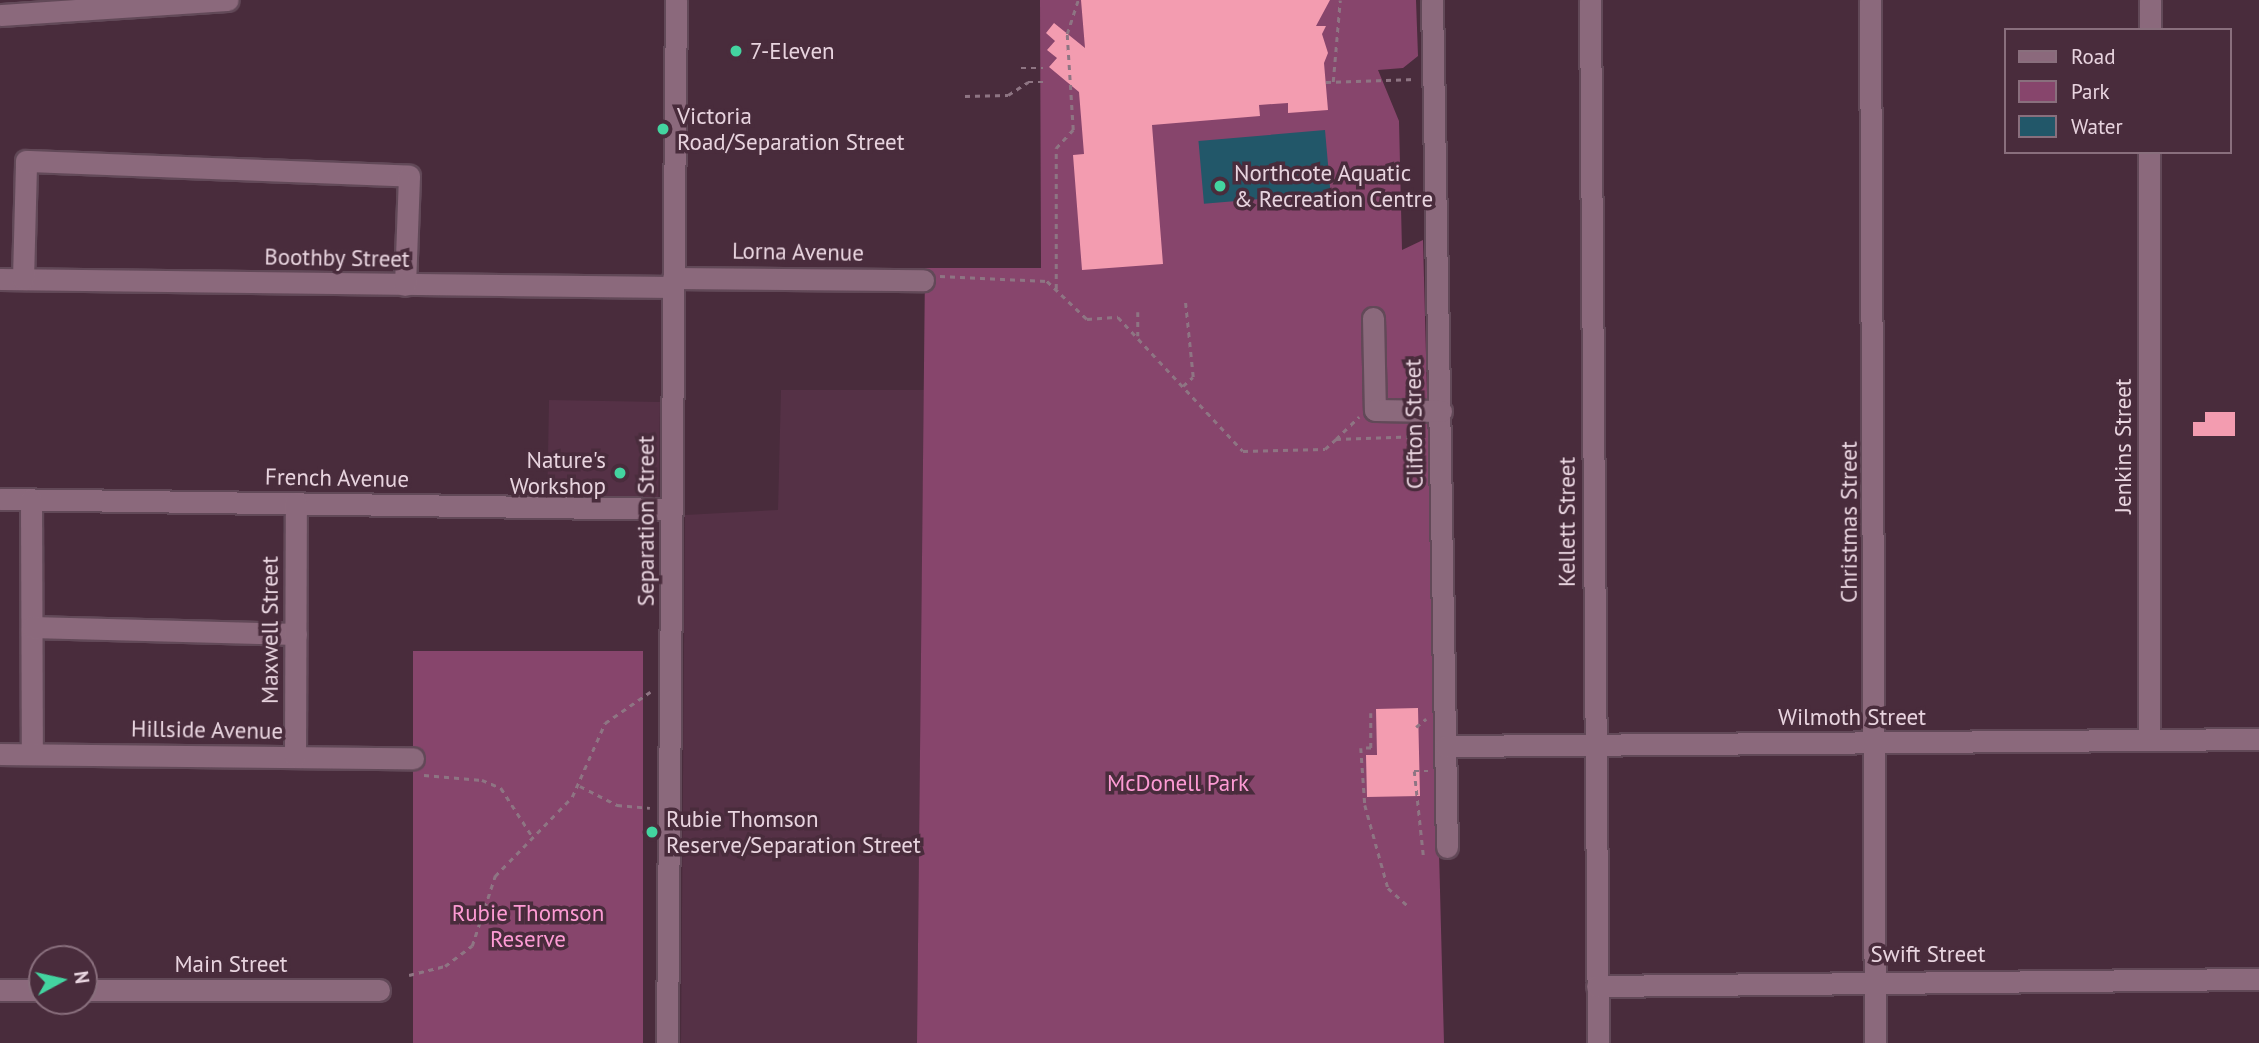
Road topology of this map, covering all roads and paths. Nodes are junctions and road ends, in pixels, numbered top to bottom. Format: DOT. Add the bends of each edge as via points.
graph roads {
  1 [pos="228,0"];
  2 [pos="676,0"];
  3 [pos="1078,0"];
  4 [pos="1340,0"];
  5 [pos="1432,0"];
  6 [pos="1590,0"];
  7 [pos="1870,0"];
  8 [pos="2150,0"];
  9 [pos="0,15"];
  10 [pos="2150,28"];
  11 [pos="1021,68"];
  12 [pos="1043,68"];
  13 [pos="1434,78"];
  14 [pos="1044,82"];
  15 [pos="1326,82"];
  16 [pos="1333,82"];
  17 [pos="965,96"];
  18 [pos="2149,154"];
  19 [pos="0,279"];
  20 [pos="23,279"];
  21 [pos="923,280"];
  22 [pos="673,283"];
  23 [pos="405,285"];
  24 [pos="1056,291"];
  25 [pos="1185,299"];
  26 [pos="1138,312"];
  27 [pos="1373,318"];
  28 [pos="1137,337"];
  29 [pos="1183,387"];
  30 [pos="1375,402"];
  31 [pos="1440,411"];
  32 [pos="1441,435"];
  33 [pos="1336,439"];
  34 [pos="0,499"];
  35 [pos="31,499"];
  36 [pos="296,503"];
  37 [pos="672,509"];
  38 [pos="32,626"];
  39 [pos="296,635"];
  40 [pos="653,690"];
  41 [pos="1371,713"];
  42 [pos="2259,739"];
  43 [pos="2149,740"];
  44 [pos="1877,743"];
  45 [pos="1595,745"];
  46 [pos="1446,746"];
  47 [pos="0,754"];
  48 [pos="32,754"];
  49 [pos="295,757"];
  50 [pos="413,767"];
  51 [pos="1445,770"];
  52 [pos="580,786"];
  53 [pos="650,808"];
  54 [pos="531,836"];
  55 [pos="1447,847"];
  56 [pos="1423,855"];
  57 [pos="1409,907"];
  58 [pos="409,975"];
  59 [pos="2259,979"];
  60 [pos="1875,980"];
  61 [pos="1597,986"];
  62 [pos="0,990"];
  63 [pos="28,990"];
  64 [pos="98,990"];
  65 [pos="379,990"];
  66 [pos="667,1043"];
  67 [pos="1598,1043"];
  68 [pos="1875,1043"];
  1 -- 9 [label="street"];
  2 -- 22 [label="street, Separation Street"];
  3 -- 24 [label="path" via="1067,34 1073,130 1056,148"];
  4 -- 16 [label="path"];
  5 -- 13 [label="street, Clifton Street"];
  6 -- 45 [label="street, Kellett Street"];
  7 -- 44 [label="street, Christmas Street"];
  8 -- 10 [label="street"];
  11 -- 12 [label="path"];
  13 -- 16 [label="path"];
  13 -- 31 [label="street, Clifton Street"];
  14 -- 17 [label="path" via="1028,82 1008,95"];
  15 -- 16 [label="path"];
  18 -- 43 [label="street, Jenkins Street"];
  19 -- 20 [label="street, Boothby Street"];
  20 -- 23 [label="street, Boothby Street"];
  20 -- 23 [label="street" via="26,161 409,176"];
  21 -- 22 [label="street, Lorna Avenue"];
  21 -- 24 [label="path" via="934,276 1047,281"];
  22 -- 23 [label="street, Boothby Street"];
  22 -- 37 [label="street, Separation Street"];
  24 -- 28 [label="path" via="1087,319 1118,317"];
  25 -- 29 [label="path" via="1193,377"];
  26 -- 28 [label="path"];
  27 -- 30 [label="street"];
  28 -- 29 [label="path"];
  29 -- 33 [label="path" via="1243,452 1325,449"];
  30 -- 31 [label="street" via="1375,410"];
  30 -- 33 [label="path"];
  31 -- 32 [label="street, Clifton Street"];
  32 -- 33 [label="path"];
  32 -- 46 [label="street, Clifton Street"];
  34 -- 35 [label="street, French Avenue"];
  35 -- 36 [label="street, French Avenue"];
  35 -- 38 [label="street"];
  36 -- 37 [label="street, French Avenue"];
  36 -- 39 [label="street, Maxwell Street"];
  37 -- 66 [label="street, Separation Street"];
  38 -- 39 [label="street"];
  38 -- 48 [label="street"];
  39 -- 49 [label="street, Maxwell Street"];
  40 -- 52 [label="path" via="605,723"];
  41 -- 57 [label="path" via="1371,748 1361,748 1365,805 1388,888"];
  42 -- 43 [label="street, Wilmoth Street"];
  43 -- 44 [label="street, Wilmoth Street"];
  44 -- 45 [label="street, Wilmoth Street"];
  44 -- 60 [label="street, Christmas Street"];
  45 -- 46 [label="street, Wilmoth Street"];
  45 -- 61 [label="street, Kellett Street"];
  46 -- 51 [label="street, Clifton Street"];
  47 -- 48 [label="street, Hillside Avenue"];
  48 -- 49 [label="street, Hillside Avenue"];
  49 -- 50 [label="street, Hillside Avenue"];
  50 -- 54 [label="path" via="501,788"];
  51 -- 55 [label="street, Clifton Street"];
  51 -- 56 [label="path" via="1414,771"];
  52 -- 53 [label="path" via="617,805"];
  52 -- 54 [label="path"];
  54 -- 58 [label="path" via="495,876 472,946 444,966"];
  59 -- 60 [label="street, Swift Street"];
  60 -- 61 [label="street, Swift Street"];
  60 -- 68 [label="street, Christmas Street"];
  61 -- 67 [label="street, Kellett Street"];
  62 -- 63 [label="street"];
  64 -- 65 [label="street, Main Street"];
}
